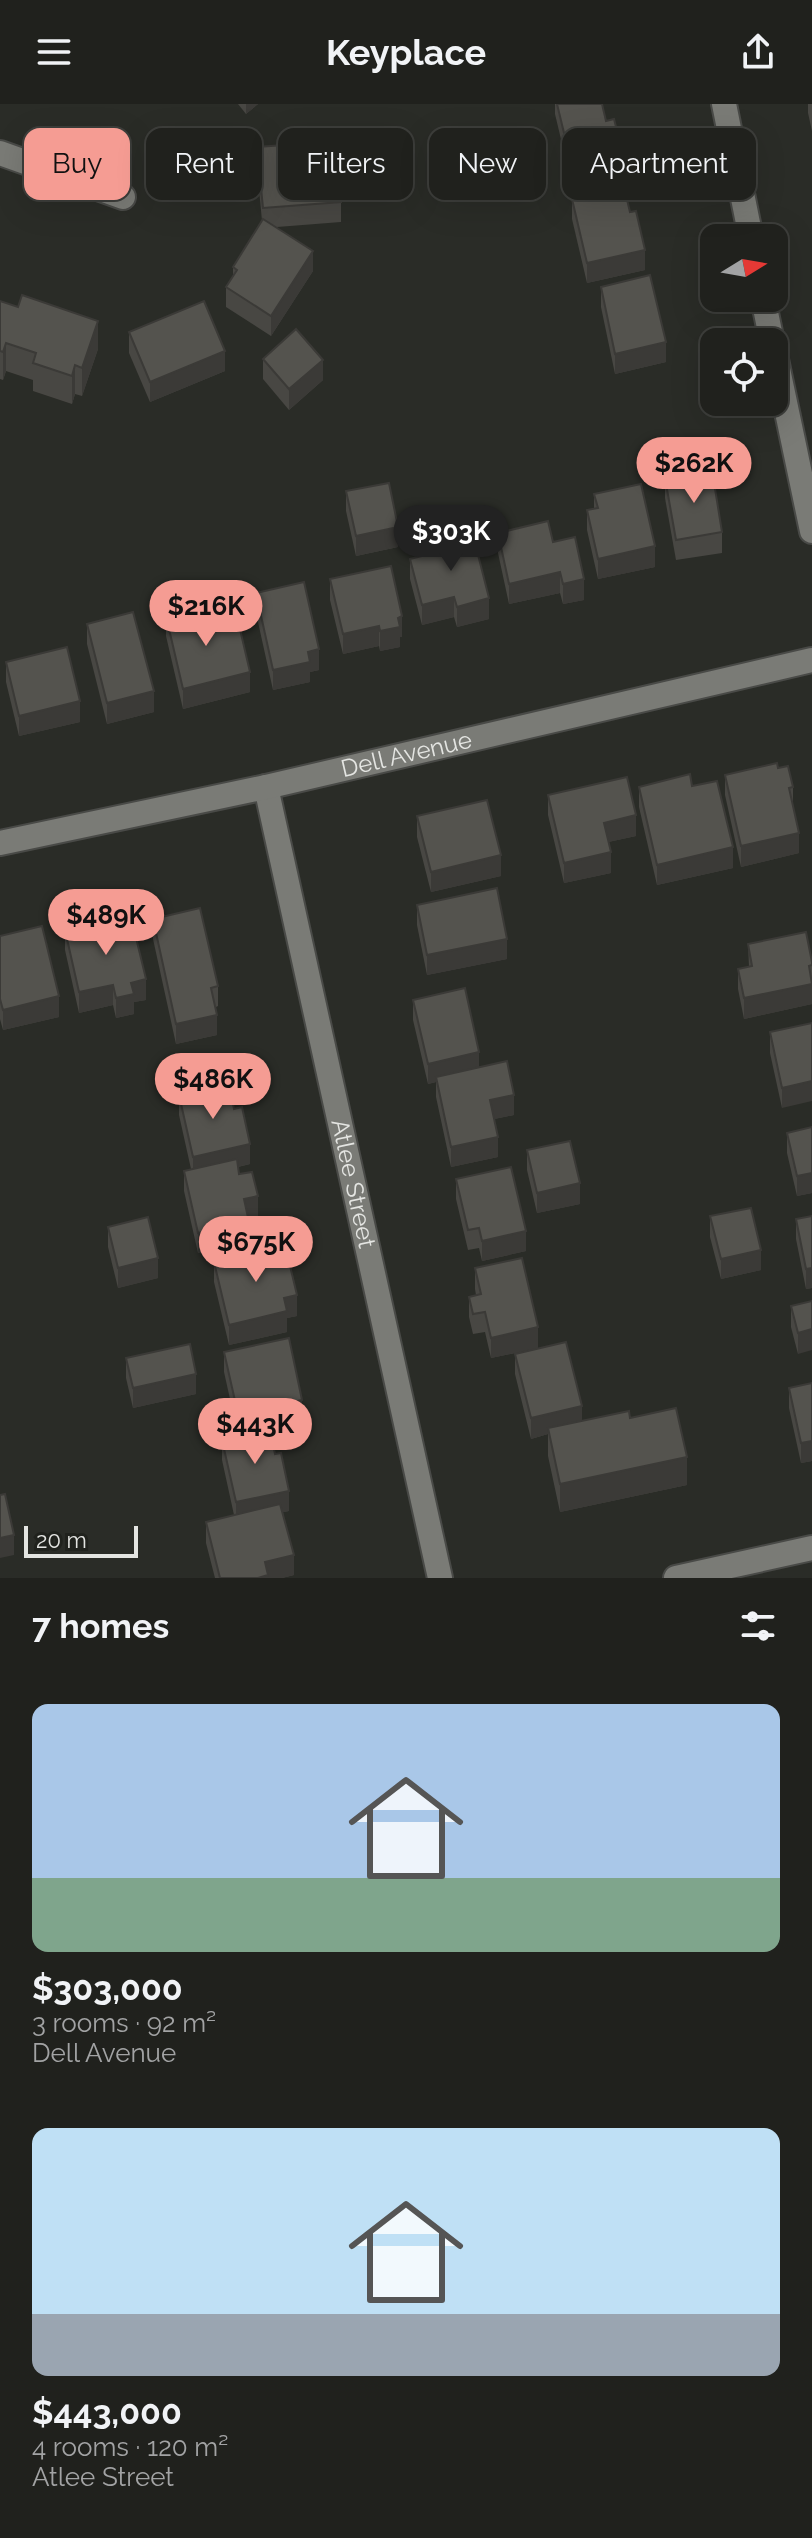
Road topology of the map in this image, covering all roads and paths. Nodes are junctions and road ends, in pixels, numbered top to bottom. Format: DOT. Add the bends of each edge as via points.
graph roads {
  1 [pos="724,104"];
  2 [pos="0,153"];
  3 [pos="24,162"];
  4 [pos="748,224"];
  5 [pos="788,416"];
  6 [pos="812,531"];
  7 [pos="812,660"];
  8 [pos="266,787"];
  9 [pos="0,843"];
  10 [pos="812,1548"];
  11 [pos="440,1578"];
  12 [pos="676,1578"];
  1 -- 4 [label="street"];
  2 -- 3 [label="street"];
  5 -- 6 [label="street"];
  7 -- 8 [label="street, Dell Avenue"];
  8 -- 9 [label="street, Dell Avenue"];
  8 -- 11 [label="street, Atlee Street"];
  10 -- 12 [label="street"];
}
